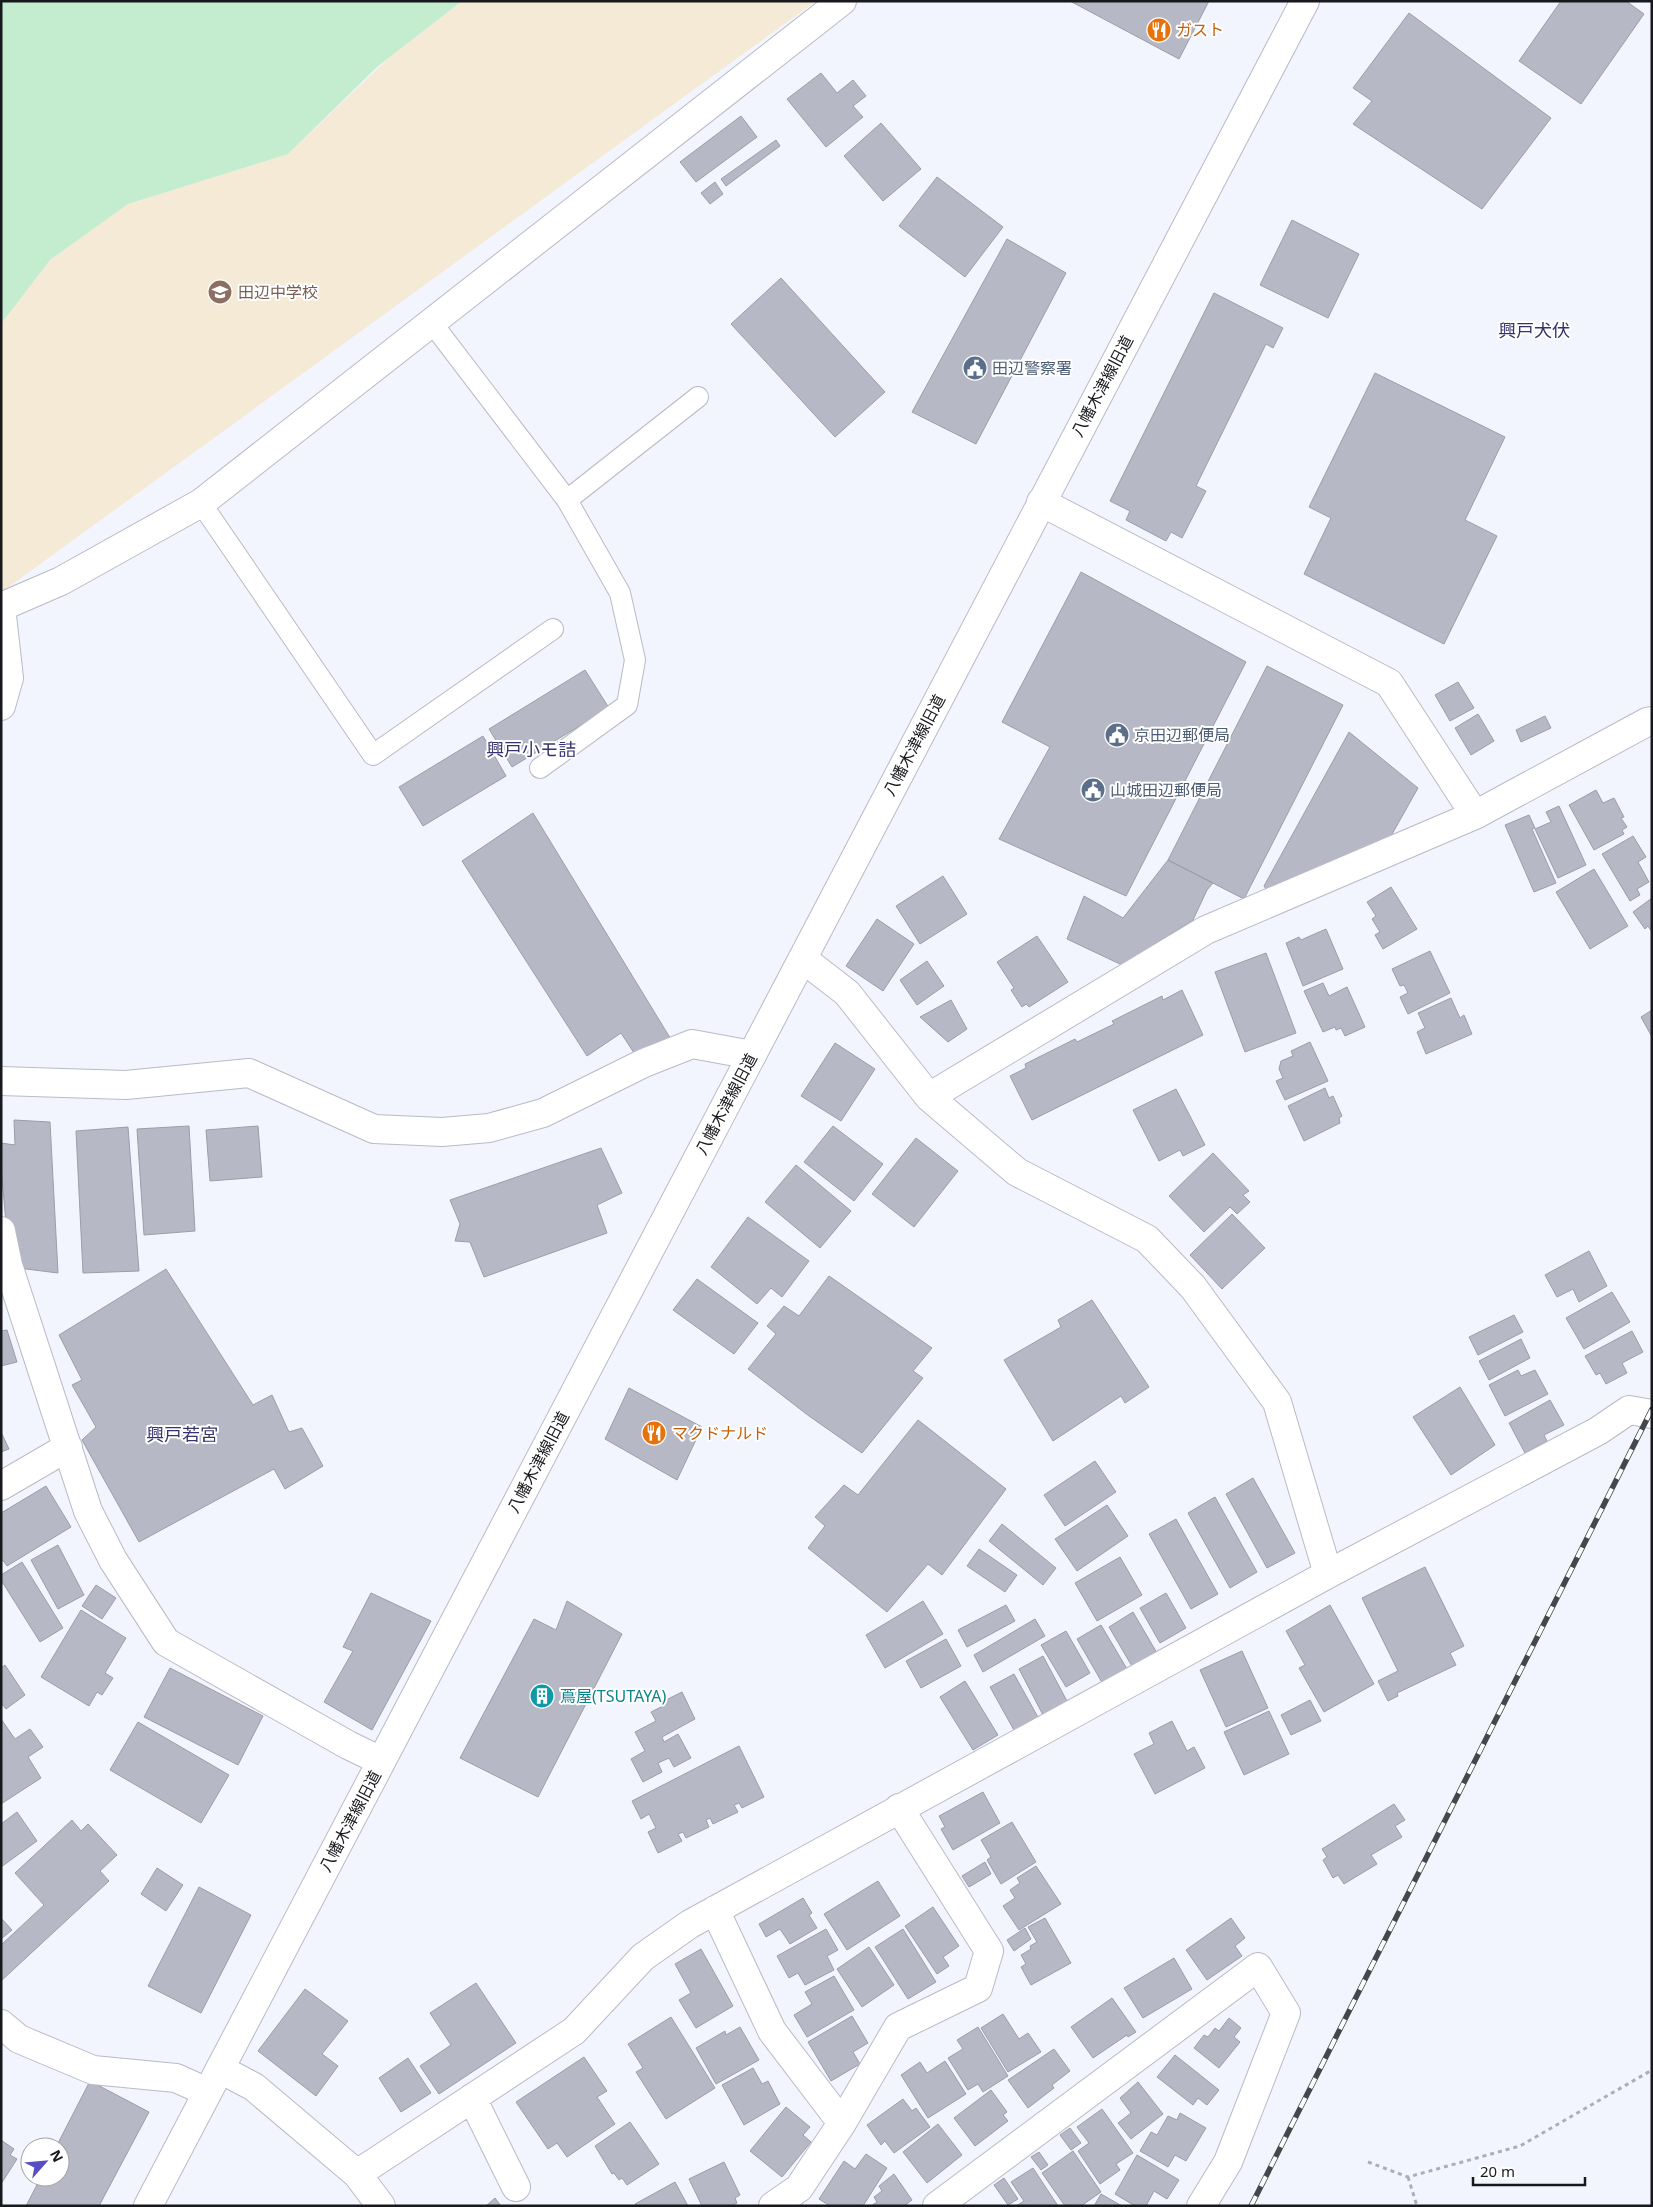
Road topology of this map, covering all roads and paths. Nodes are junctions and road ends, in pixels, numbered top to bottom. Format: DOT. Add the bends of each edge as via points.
graph roads {
  1 [pos="842,1"];
  2 [pos="1305,1"];
  3 [pos="432,323"];
  4 [pos="698,397"];
  5 [pos="567,500"];
  6 [pos="1041,502"];
  7 [pos="201,503"];
  8 [pos="553,629"];
  9 [pos="1,706"];
  10 [pos="1652,722"];
  11 [pos="540,768"];
  12 [pos="1475,815"];
  13 [pos="802,958"];
  14 [pos="752,1055"];
  15 [pos="1,1081"];
  16 [pos="928,1097"];
  17 [pos="1,1231"];
  18 [pos="1652,1414"];
  19 [pos="68,1446"];
  20 [pos="1,1486"];
  21 [pos="1328,1574"];
  22 [pos="381,1761"];
  23 [pos="899,1808"];
  24 [pos="715,1910"];
  25 [pos="1,2024"];
  26 [pos="220,2068"];
  27 [pos="1652,2070"];
  28 [pos="207,2092"];
  29 [pos="472,2098"];
  30 [pos="842,2123"];
  31 [pos="1368,2162"];
  32 [pos="357,2174"];
  33 [pos="1408,2177"];
  34 [pos="516,2187"];
  35 [pos="148,2206"];
  36 [pos="380,2206"];
  37 [pos="773,2206"];
  38 [pos="937,2206"];
  39 [pos="1201,2206"];
  40 [pos="1417,2206"];
  1 -- 3 [label="street"];
  2 -- 6 [label="street, 八幡木津線旧道"];
  3 -- 5 [label="lane"];
  3 -- 7 [label="street"];
  4 -- 5 [label="lane"];
  5 -- 11 [label="lane" via="620,593 635,660 627,706"];
  6 -- 12 [label="street" via="1390,683"];
  6 -- 13 [label="street, 八幡木津線旧道"];
  7 -- 8 [label="lane" via="373,754"];
  7 -- 9 [label="street" via="61,581 1,607 9,678"];
  10 -- 12 [label="street"];
  12 -- 16 [label="street" via="1206,930"];
  13 -- 14 [label="street, 八幡木津線旧道"];
  13 -- 16 [label="street" via="846,993"];
  14 -- 15 [label="street" via="692,1044 644,1063 543,1113 489,1128 442,1132 374,1129 249,1073 126,1085"];
  14 -- 22 [label="street, 八幡木津線旧道"];
  16 -- 21 [label="street" via="1017,1172 1147,1239 1193,1287 1278,1402"];
  17 -- 19 [label="street" via="8,1265"];
  18 -- 21 [label="street" via="1629,1410 1598,1431"];
  19 -- 20 [label="street"];
  19 -- 22 [label="street" via="88,1511 113,1560 166,1642 348,1746"];
  21 -- 23 [label="street"];
  22 -- 26 [label="street, 八幡木津線旧道"];
  23 -- 24 [label="street"];
  23 -- 30 [label="street" via="989,1951 978,1988 898,2028"];
  24 -- 29 [label="street" via="643,1957 574,2030"];
  24 -- 30 [label="street" via="772,2031"];
  25 -- 28 [label="street" via="19,2039 93,2070 176,2078"];
  26 -- 28 [label="street, 八幡木津線旧道"];
  26 -- 32 [label="street" via="254,2087"];
  27 -- 33 [label="path" via="1520,2146"];
  28 -- 35 [label="street, 八幡木津線旧道"];
  29 -- 32 [label="street"];
  29 -- 34 [label="street"];
  30 -- 37 [label="street" via="799,2188"];
  31 -- 33 [label="path"];
  32 -- 36 [label="street"];
  33 -- 40 [label="path"];
  38 -- 39 [label="street" via="1258,1968 1286,2014 1228,2162"];
}
